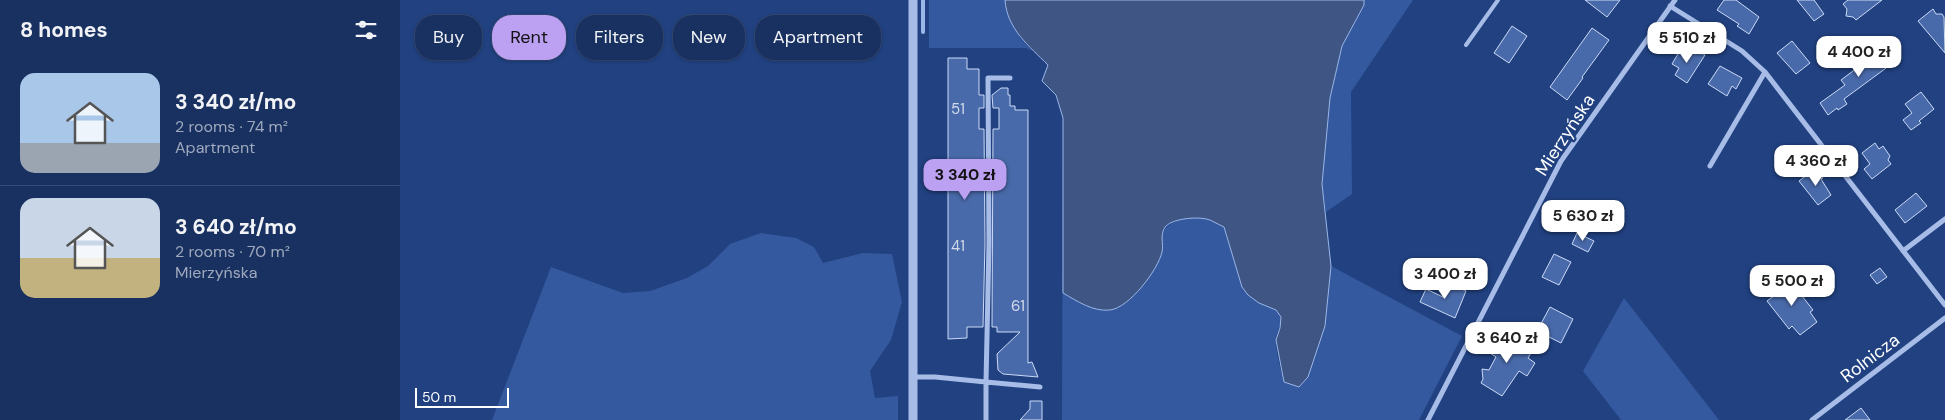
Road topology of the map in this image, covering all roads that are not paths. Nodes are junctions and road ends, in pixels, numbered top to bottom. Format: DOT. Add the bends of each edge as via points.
graph roads {
  1 [pos="913,0"];
  2 [pos="1498,0"];
  3 [pos="1675,0"];
  4 [pos="1670,6"];
  5 [pos="1466,44"];
  6 [pos="1765,72"];
  7 [pos="1010,78"];
  8 [pos="1710,166"];
  9 [pos="1945,219"];
  10 [pos="1903,251"];
  11 [pos="1945,306"];
  12 [pos="1945,318"];
  13 [pos="913,377"];
  14 [pos="986,382"];
  15 [pos="1040,387"];
  16 [pos="913,420"];
  17 [pos="986,420"];
  18 [pos="1428,420"];
  19 [pos="1812,420"];
  1 -- 13 [label="street"];
  2 -- 5 [label="lane"];
  3 -- 4 [label="street, Mierzyńska"];
  4 -- 6 [label="street" via="1742,51"];
  4 -- 18 [label="street, Mierzyńska" via="1561,160"];
  6 -- 8 [label="street"];
  6 -- 10 [label="street"];
  7 -- 14 [label="street" via="988,78"];
  9 -- 10 [label="street"];
  10 -- 11 [label="street"];
  12 -- 19 [label="street, Rolnicza"];
  13 -- 14 [label="street"];
  13 -- 16 [label="street"];
  14 -- 15 [label="street"];
  14 -- 17 [label="street"];
}
